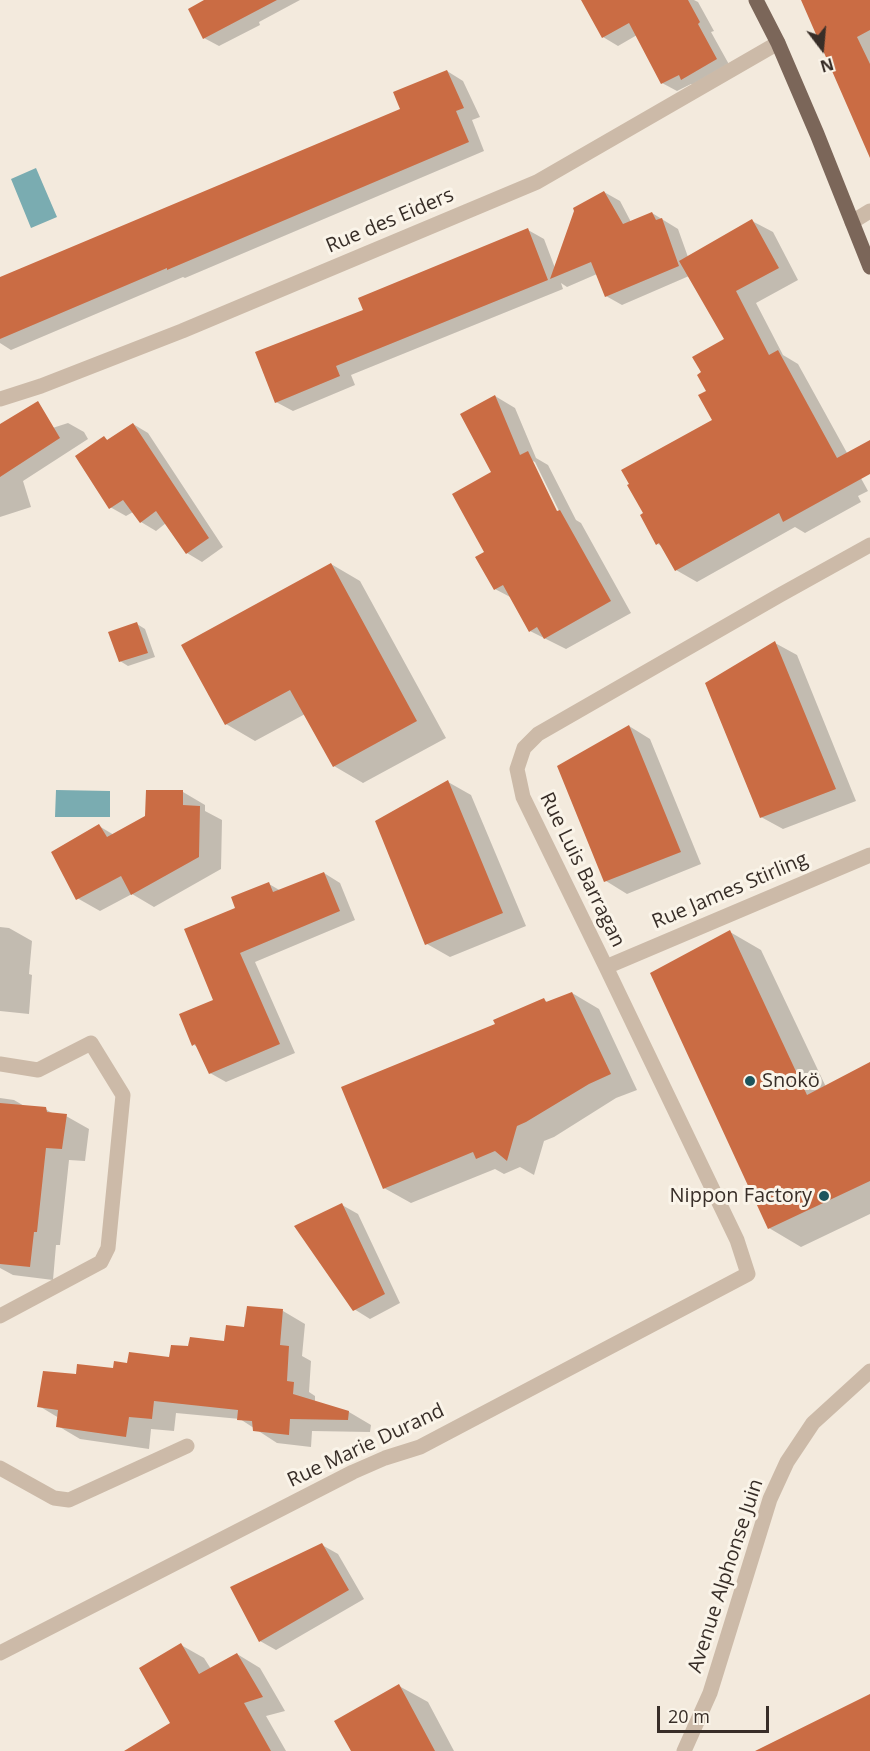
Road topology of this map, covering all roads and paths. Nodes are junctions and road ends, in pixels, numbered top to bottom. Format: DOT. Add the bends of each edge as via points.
graph roads {
  1 [pos="756,0"];
  2 [pos="778,43"];
  3 [pos="870,211"];
  4 [pos="852,222"];
  5 [pos="870,267"];
  6 [pos="0,399"];
  7 [pos="870,545"];
  8 [pos="870,855"];
  9 [pos="606,967"];
  10 [pos="0,1064"];
  11 [pos="748,1274"];
  12 [pos="0,1316"];
  13 [pos="870,1371"];
  14 [pos="187,1446"];
  15 [pos="0,1468"];
  16 [pos="0,1653"];
  17 [pos="684,1751"];
  1 -- 2 [label="main road"];
  2 -- 4 [label="main road"];
  2 -- 6 [label="street, Rue des Eiders" via="537,182 182,331"];
  3 -- 4 [label="street"];
  4 -- 5 [label="main road"];
  7 -- 9 [label="street, Rue Luis Barragan" via="538,734 524,748 517,769 523,797"];
  8 -- 9 [label="street, Rue James Stirling"];
  9 -- 11 [label="street, Rue Luis Barragan" via="736,1240"];
  10 -- 12 [label="street" via="38,1070 91,1043 123,1095 108,1248 101,1262"];
  11 -- 16 [label="street, Rue Marie Durand" via="420,1447 353,1472"];
  13 -- 17 [label="street, Avenue Alphonse Juin" via="813,1423 787,1462 770,1499 710,1693"];
  14 -- 15 [label="street" via="69,1500 54,1498"];
}
